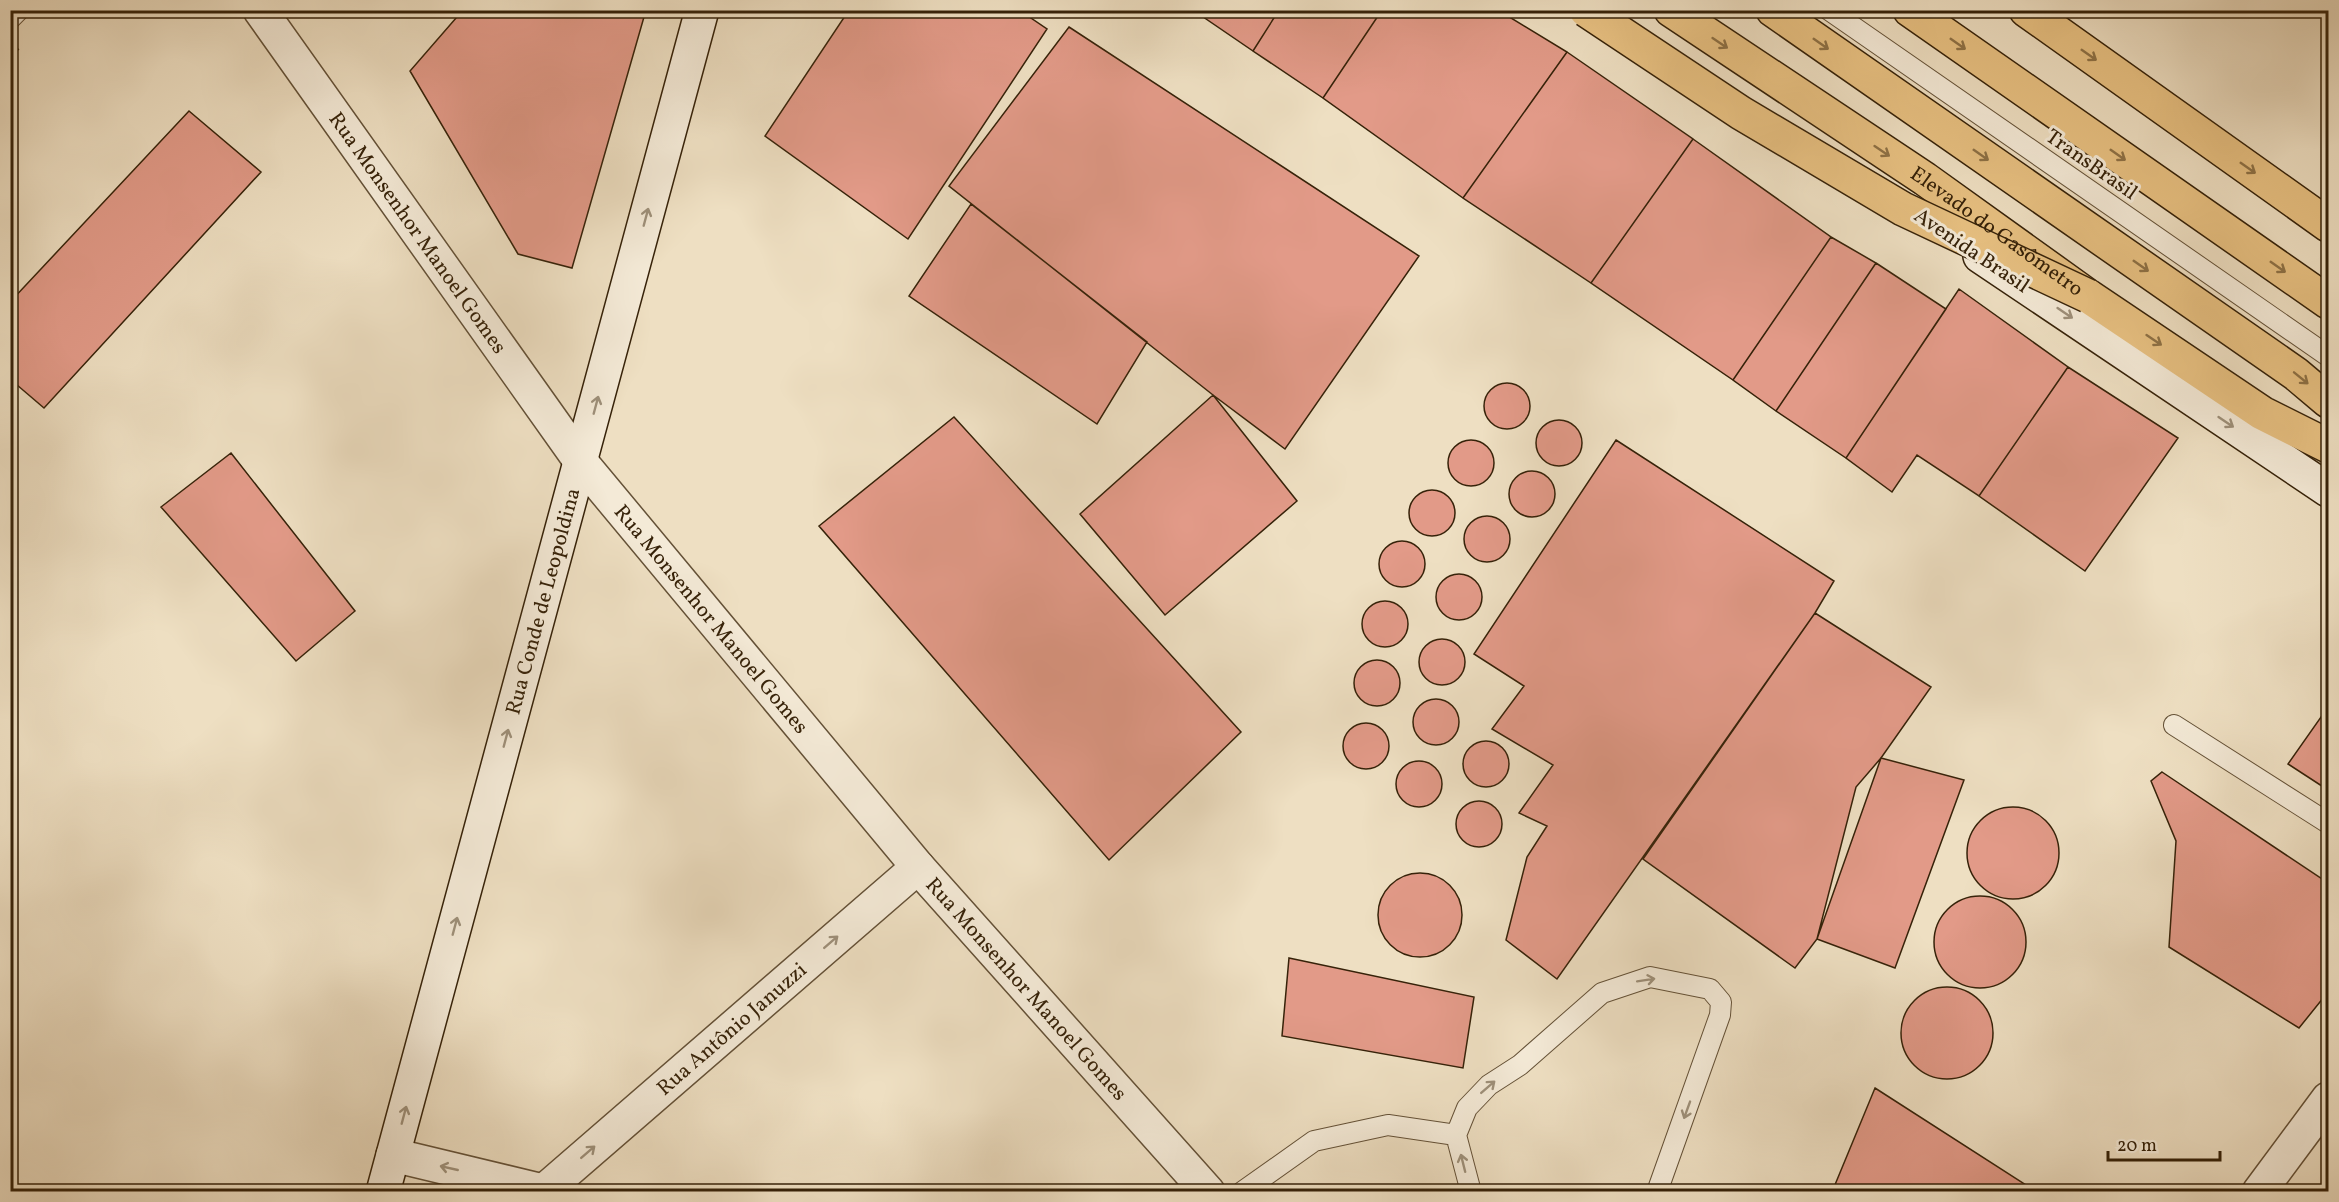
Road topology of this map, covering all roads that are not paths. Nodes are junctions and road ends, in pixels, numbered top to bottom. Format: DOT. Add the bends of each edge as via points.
graph roads {
  1 [pos="19,10"];
  2 [pos="260,10"];
  3 [pos="702,10"];
  4 [pos="1586,10"];
  5 [pos="1615,10"];
  6 [pos="1671,10"];
  7 [pos="1773,10"];
  8 [pos="1828,10"];
  9 [pos="1910,10"];
  10 [pos="2026,10"];
  11 [pos="10,19"];
  12 [pos="2328,225"];
  13 [pos="2088,296"];
  14 [pos="2328,302"];
  15 [pos="2328,356"];
  16 [pos="2328,402"];
  17 [pos="2328,446"];
  18 [pos="581,462"];
  19 [pos="2328,490"];
  20 [pos="2174,725"];
  21 [pos="2328,824"];
  22 [pos="918,867"];
  23 [pos="2328,1099"];
  24 [pos="1456,1135"];
  25 [pos="393,1155"];
  26 [pos="1201,1188"];
  27 [pos="383,1191"];
  28 [pos="546,1191"];
  29 [pos="1242,1191"];
  30 [pos="1471,1191"];
  31 [pos="1658,1191"];
  32 [pos="2259,1191"];
  1 -- 11 [label="lane"];
  2 -- 18 [label="street, Rua Monsenhor Manoel Gomes"];
  18 -- 3 [label="street, Rua Conde de Leopoldina, one-way"];
  4 -- 13 [label="highway, bridge" via="1741,113 1904,209"];
  5 -- 19 [label="street, Avenida Brasil, one-way"];
  6 -- 13 [label="highway, Elevado do Gasômetro, one-way, bridge" via="1925,179"];
  7 -- 16 [label="highway, one-way" via="2296,374"];
  8 -- 15 [label="lane, TransBrasil"];
  9 -- 14 [label="highway, one-way"];
  10 -- 12 [label="highway, one-way"];
  13 -- 17 [label="highway, Elevado do Gasômetro, one-way" via="2262,413"];
  18 -- 22 [label="street, Rua Monsenhor Manoel Gomes"];
  25 -- 18 [label="street, Rua Conde de Leopoldina, one-way"];
  20 -- 21 [label="lane"];
  22 -- 26 [label="street, Rua Monsenhor Manoel Gomes"];
  28 -- 22 [label="street, Rua Antônio Januzzi, one-way"];
  23 -- 32 [label="street"];
  24 -- 29 [label="lane" via="1388,1125 1314,1141"];
  30 -- 24 [label="lane, one-way"];
  24 -- 31 [label="lane, one-way" via="1467,1108 1489,1085 1520,1065 1602,993 1650,977 1710,989 1721,1002 1720,1015"];
  25 -- 27 [label="street, Rua Conde de Leopoldina"];
  28 -- 25 [label="street, one-way"];
}
